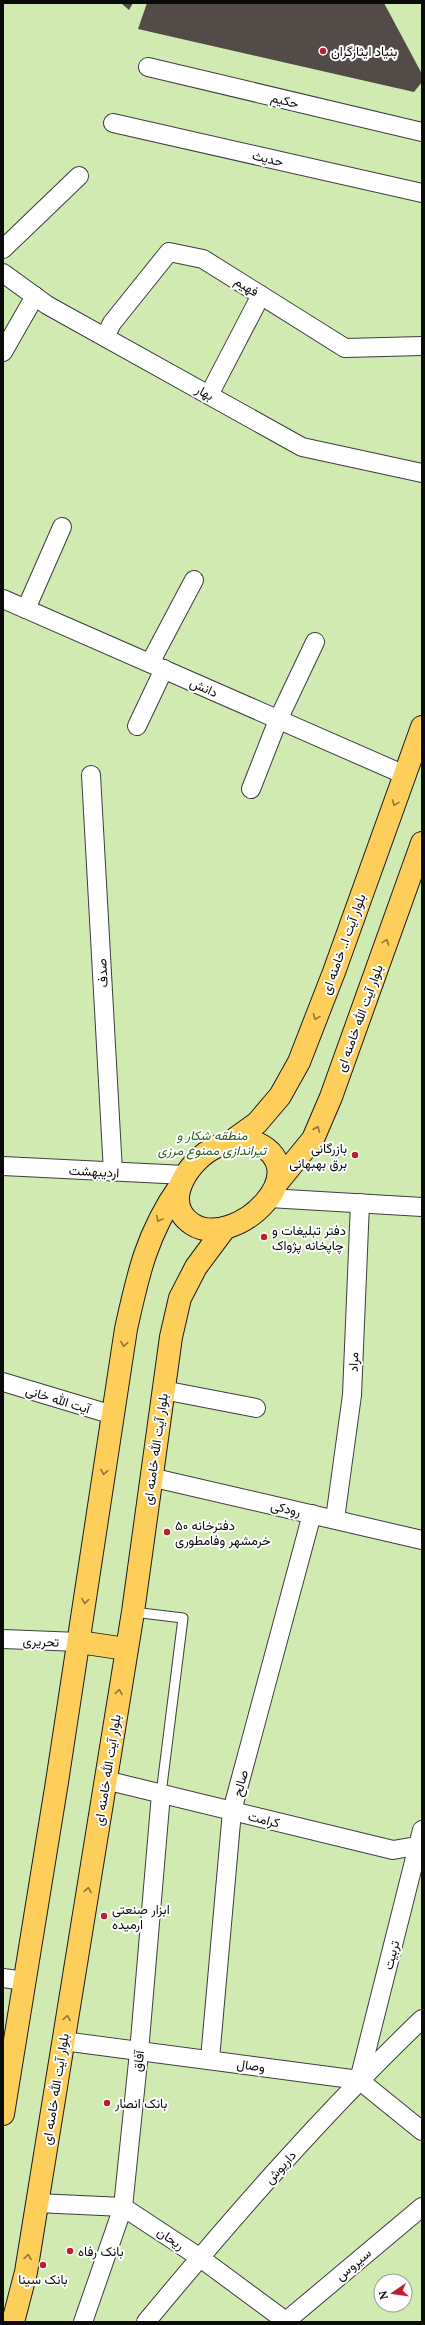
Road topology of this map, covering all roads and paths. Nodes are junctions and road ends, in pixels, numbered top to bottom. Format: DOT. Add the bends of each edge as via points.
graph roads {
  1 [pos="148,67"];
  2 [pos="114,123"];
  3 [pos="422,132"];
  4 [pos="79,176"];
  5 [pos="422,193"];
  6 [pos="3,249"];
  7 [pos="3,273"];
  8 [pos="261,295"];
  9 [pos="35,296"];
  10 [pos="105,337"];
  11 [pos="422,346"];
  12 [pos="3,352"];
  13 [pos="209,395"];
  14 [pos="422,473"];
  15 [pos="62,527"];
  16 [pos="194,580"];
  17 [pos="3,599"];
  18 [pos="26,609"];
  19 [pos="315,642"];
  20 [pos="157,666"];
  21 [pos="278,720"];
  22 [pos="137,726"];
  23 [pos="422,727"];
  24 [pos="91,775"];
  25 [pos="404,775"];
  26 [pos="251,789"];
  27 [pos="422,843"];
  28 [pos="232,1141"];
  29 [pos="3,1166"];
  30 [pos="113,1172"];
  31 [pos="183,1181"];
  32 [pos="273,1190"];
  33 [pos="360,1203"];
  34 [pos="422,1207"];
  35 [pos="225,1228"];
  36 [pos="3,1382"];
  37 [pos="163,1390"];
  38 [pos="256,1408"];
  39 [pos="113,1415"];
  40 [pos="150,1477"];
  41 [pos="312,1514"];
  42 [pos="335,1519"];
  43 [pos="422,1540"];
  44 [pos="133,1612"];
  45 [pos="3,1639"];
  46 [pos="79,1642"];
  47 [pos="126,1648"];
  48 [pos="105,1780"];
  49 [pos="161,1794"];
  50 [pos="232,1811"];
  51 [pos="421,1840"];
  52 [pos="3,1978"];
  53 [pos="25,1980"];
  54 [pos="422,2019"];
  55 [pos="63,2041"];
  56 [pos="139,2052"];
  57 [pos="210,2059"];
  58 [pos="359,2080"];
  59 [pos="3,2114"];
  60 [pos="422,2131"];
  61 [pos="37,2203"];
  62 [pos="123,2207"];
  63 [pos="422,2207"];
  64 [pos="199,2257"];
  65 [pos="13,2322"];
  66 [pos="83,2322"];
  67 [pos="146,2322"];
  68 [pos="286,2322"];
  1 -- 3 [label="street, حکیم"];
  2 -- 5 [label="street, حدیث"];
  4 -- 6 [label="street"];
  7 -- 9 [label="street, بهار"];
  8 -- 10 [label="street, فهیم" via="203,259 169,252 112,323"];
  8 -- 11 [label="street, فهیم" via="346,348"];
  8 -- 13 [label="street"];
  9 -- 10 [label="street, بهار"];
  9 -- 12 [label="street"];
  10 -- 13 [label="street, بهار"];
  13 -- 14 [label="street, بهار" via="302,447"];
  15 -- 18 [label="street"];
  16 -- 20 [label="street"];
  17 -- 18 [label="street, دانش"];
  18 -- 20 [label="street, دانش"];
  19 -- 21 [label="street"];
  20 -- 21 [label="street, دانش"];
  20 -- 22 [label="street"];
  21 -- 25 [label="street, دانش"];
  21 -- 26 [label="street"];
  23 -- 25 [label="main road, بلوار آیت ا.. خامنه ای"];
  24 -- 30 [label="street, صدف"];
  25 -- 28 [label="main road, بلوار آیت ا.. خامنه ای, one-way" via="299,1062 280,1096 257,1123"];
  32 -- 27 [label="main road, بلوار آیت الله خامنه ای, one-way" via="313,1139 331,1097"];
  28 -- 31 [label="main road" via="215,1147 199,1158"];
  28 -- 32 [label="main road" via="249,1140 264,1146 274,1155 278,1167"];
  29 -- 30 [label="street, اردیبهشت"];
  30 -- 31 [label="street, اردیبهشت"];
  31 -- 35 [label="main road" via="178,1202 183,1214 192,1224 208,1229"];
  31 -- 39 [label="main road, one-way" via="152,1232 138,1273 126,1329"];
  32 -- 33 [label="street"];
  32 -- 35 [label="main road" via="257,1211 241,1222"];
  33 -- 34 [label="street"];
  33 -- 42 [label="street, مراد" via="352,1395"];
  35 -- 37 [label="main road, بلوار آیت الله خامنه ای" via="196,1266 180,1298"];
  36 -- 39 [label="street, آیت الله خانی"];
  37 -- 38 [label="street"];
  37 -- 40 [label="main road, بلوار آیت الله خامنه ای"];
  39 -- 46 [label="main road, one-way"];
  40 -- 41 [label="street, رودکی"];
  40 -- 44 [label="main road, بلوار آیت الله خامنه ای"];
  41 -- 42 [label="street, رودکی"];
  41 -- 50 [label="street, صالح"];
  42 -- 43 [label="street, رودکی"];
  44 -- 47 [label="main road, بلوار آیت الله خامنه ای"];
  44 -- 49 [label="lane" via="182,1618"];
  45 -- 46 [label="street, تحریری"];
  46 -- 47 [label="main road"];
  46 -- 53 [label="main road"];
  48 -- 47 [label="main road, بلوار آیت الله خامنه ای, one-way"];
  48 -- 49 [label="street, کرامت"];
  55 -- 48 [label="main road, بلوار آیت الله خامنه ای, one-way"];
  49 -- 50 [label="street, کرامت"];
  49 -- 56 [label="street, آفاق"];
  50 -- 51 [label="street, کرامت" via="393,1850"];
  50 -- 57 [label="street, صالح"];
  51 -- 58 [label="street, تربیت"];
  52 -- 53 [label="street"];
  53 -- 59 [label="main road"];
  54 -- 58 [label="street, داریوش"];
  55 -- 56 [label="street, وصال"];
  55 -- 61 [label="main road, بلوار آیت الله خامنه ای"];
  56 -- 57 [label="street, وصال"];
  56 -- 62 [label="street, آفاق"];
  57 -- 58 [label="street, وصال"];
  58 -- 60 [label="street"];
  58 -- 64 [label="street, داریوش"];
  61 -- 62 [label="street"];
  65 -- 61 [label="main road, بلوار آیت الله خامنه ای, one-way" via="26,2272"];
  62 -- 64 [label="street, ریحان"];
  62 -- 66 [label="street, آفاق"];
  63 -- 68 [label="street, سیروس"];
  64 -- 67 [label="street, داریوش"];
  64 -- 68 [label="street, ریحان"];
}
